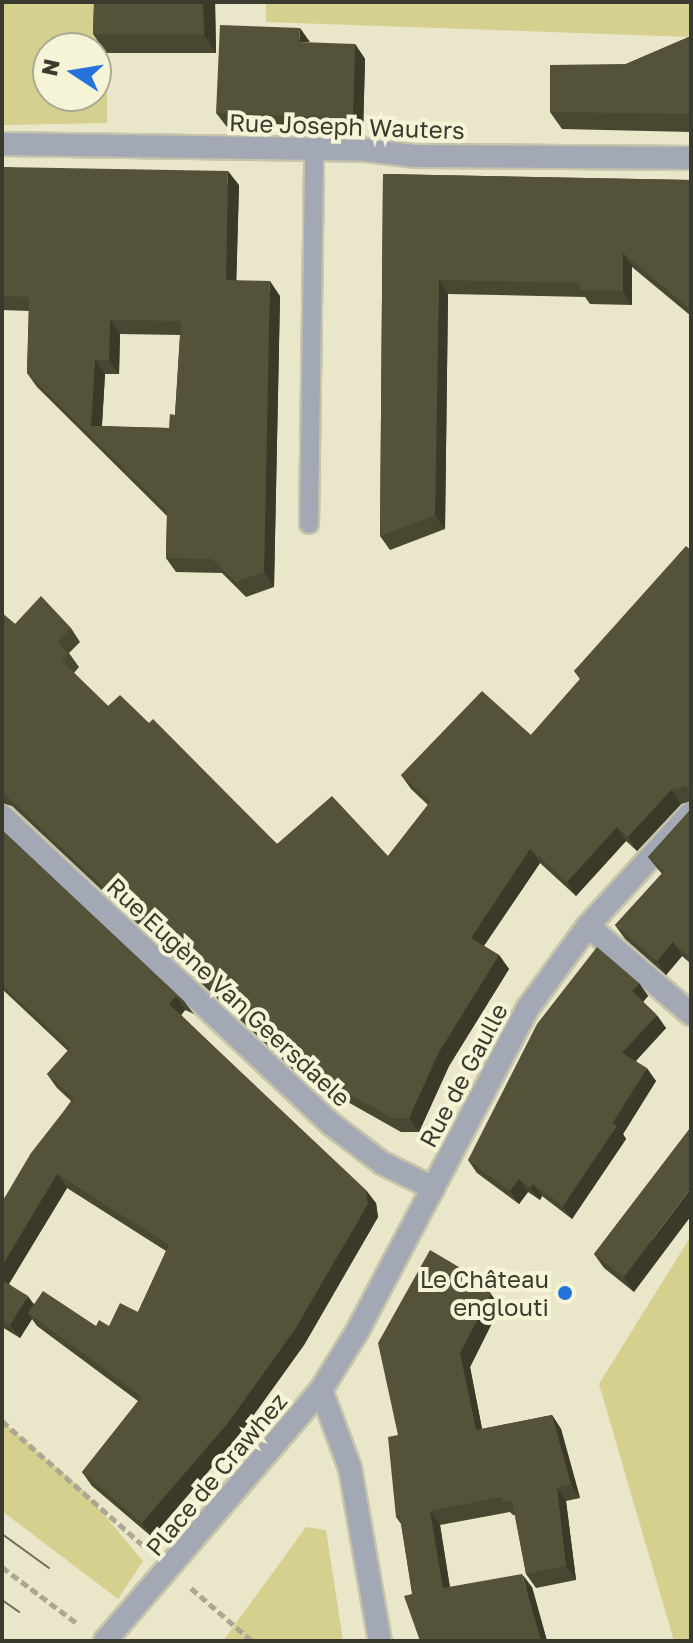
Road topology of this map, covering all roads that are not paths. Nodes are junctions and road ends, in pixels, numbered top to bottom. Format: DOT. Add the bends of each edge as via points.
graph roads {
  1 [pos="2,144"];
  2 [pos="314,149"];
  3 [pos="691,158"];
  4 [pos="309,524"];
  5 [pos="691,813"];
  6 [pos="2,816"];
  7 [pos="588,926"];
  8 [pos="691,1014"];
  9 [pos="433,1188"];
  10 [pos="321,1390"];
  11 [pos="96,1636"];
  12 [pos="380,1641"];
  1 -- 2 [label="street, Rue Joseph Wauters"];
  2 -- 3 [label="street, Rue Joseph Wauters" via="414,156"];
  2 -- 4 [label="lane"];
  5 -- 7 [label="street, Rue de Gaulle"];
  6 -- 9 [label="street, Rue Eugène Van Geersdaele" via="331,1124 382,1163"];
  7 -- 8 [label="street"];
  7 -- 9 [label="street, Rue de Gaulle" via="528,1008"];
  9 -- 10 [label="street, Rue de Gaulle"];
  10 -- 11 [label="street, Place de Crawhez" via="169,1569"];
  10 -- 12 [label="street, Place de Crawhez" via="350,1468"];
}
